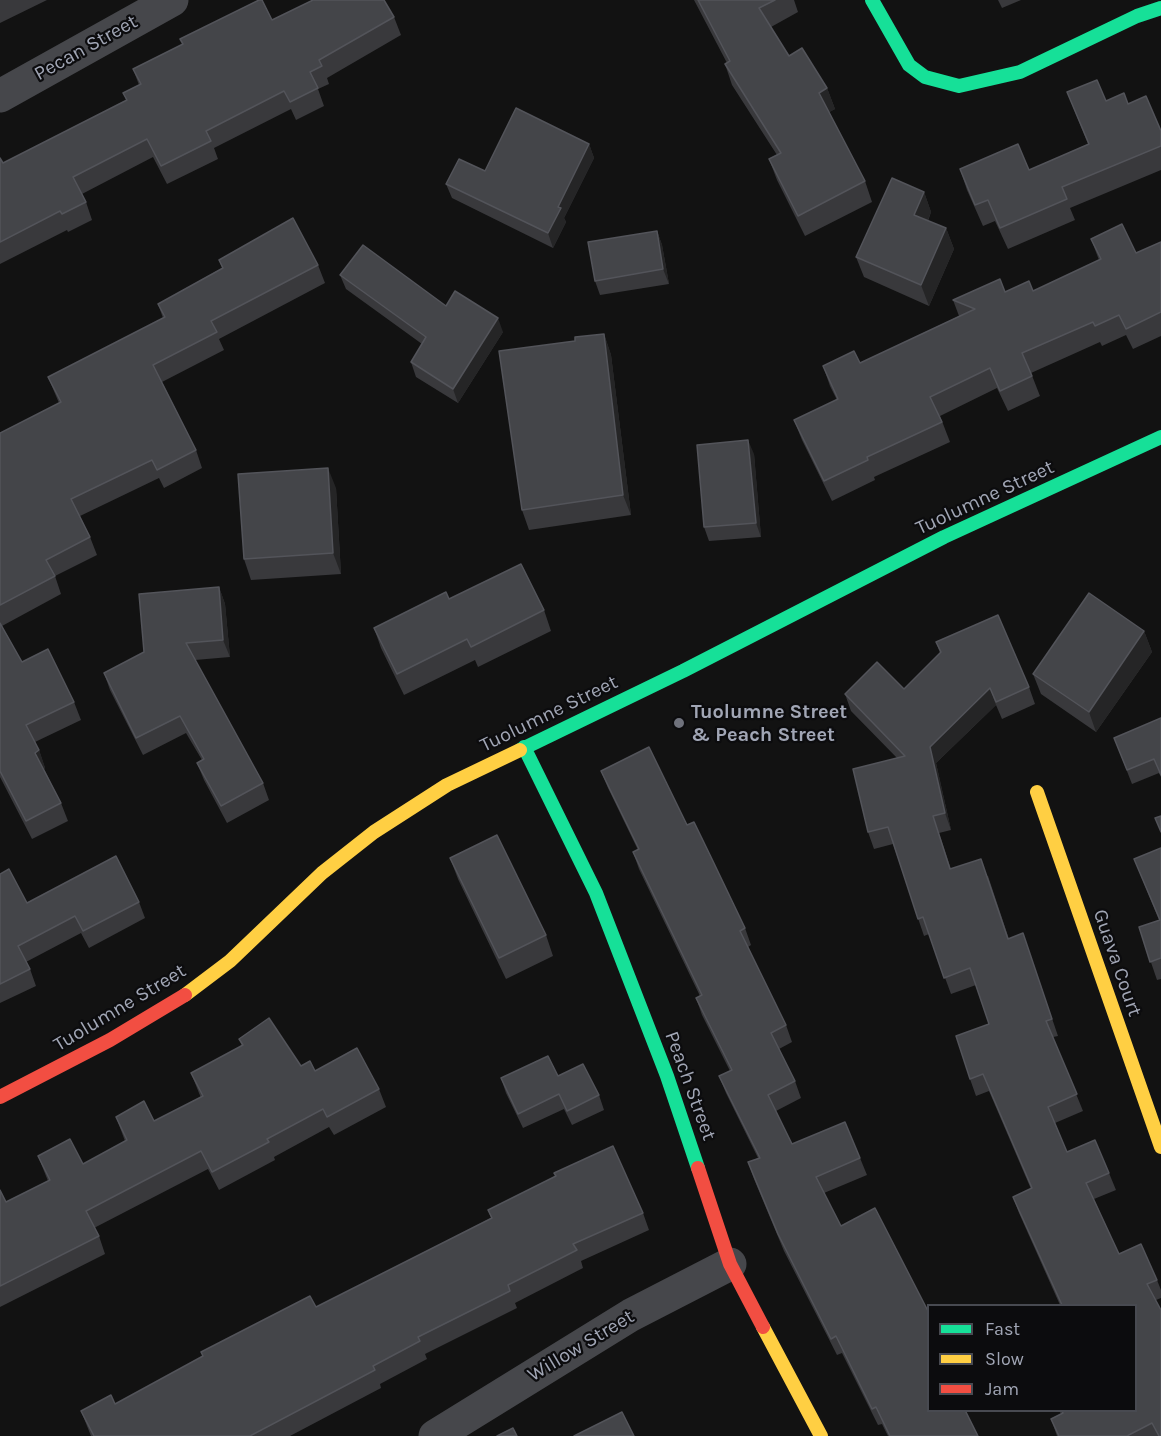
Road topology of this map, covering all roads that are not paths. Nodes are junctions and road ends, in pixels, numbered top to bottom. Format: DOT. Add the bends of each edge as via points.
graph roads {
  1 [pos="172,0"];
  2 [pos="872,0"];
  3 [pos="1161,8"];
  4 [pos="0,96"];
  5 [pos="1161,437"];
  6 [pos="524,747"];
  7 [pos="1037,792"];
  8 [pos="0,1096"];
  9 [pos="1161,1147"];
  10 [pos="730,1264"];
  11 [pos="435,1436"];
  12 [pos="821,1436"];
  1 -- 4 [label="street, Pecan Street"];
  2 -- 3 [label="street" via="909,65 925,77 959,86 1020,72"];
  5 -- 6 [label="street, Tuolumne Street" via="945,537"];
  6 -- 8 [label="street, Tuolumne Street" via="447,785 374,832 322,873 230,961 175,1003"];
  6 -- 10 [label="street, Peach Street" via="596,893 668,1076"];
  7 -- 9 [label="street, Guava Court"];
  10 -- 11 [label="street, Willow Street" via="631,1315"];
  10 -- 12 [label="street, Peach Street"];
}
